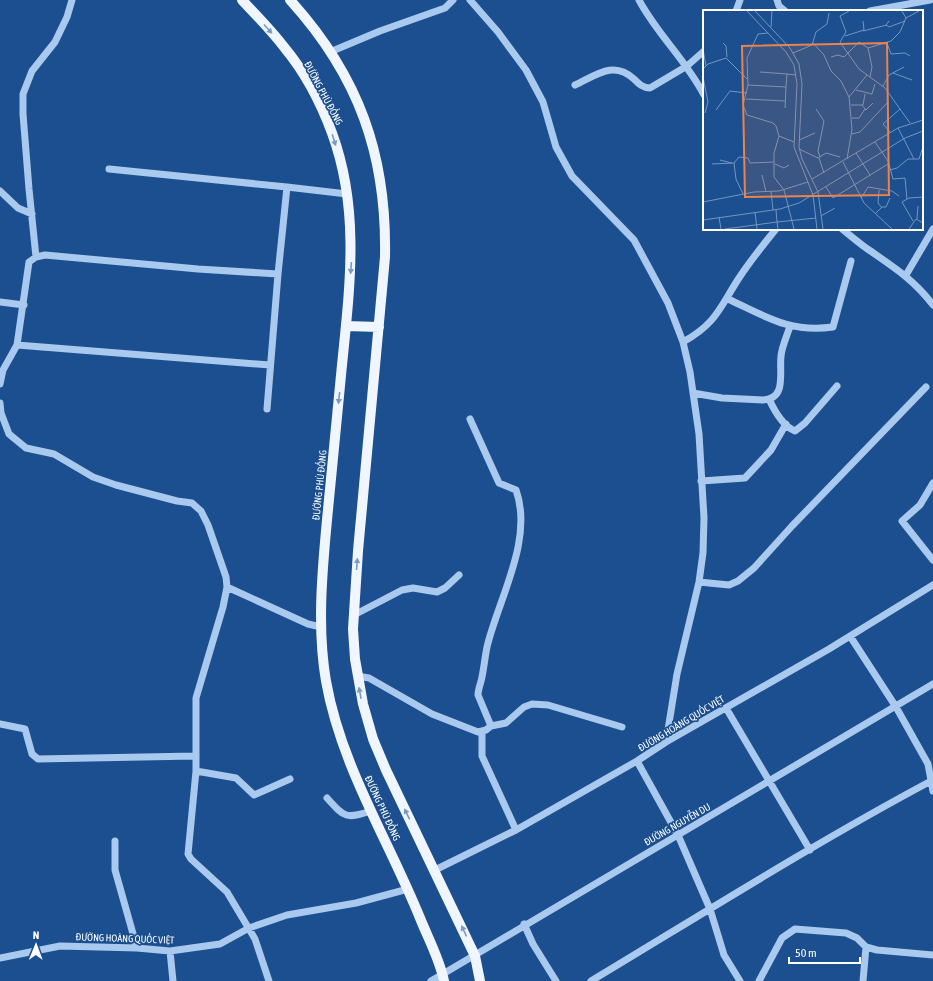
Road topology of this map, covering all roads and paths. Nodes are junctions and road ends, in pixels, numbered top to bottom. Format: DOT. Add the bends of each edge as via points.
graph roads {
  1 [pos="72,0"];
  2 [pos="242,0"];
  3 [pos="290,0"];
  4 [pos="453,0"];
  5 [pos="470,0"];
  6 [pos="639,0"];
  7 [pos="740,0"];
  8 [pos="777,0"];
  9 [pos="930,0"];
  10 [pos="736,10"];
  11 [pos="784,10"];
  12 [pos="875,10"];
  13 [pos="330,52"];
  14 [pos="703,52"];
  15 [pos="687,66"];
  16 [pos="575,85"];
  17 [pos="703,93"];
  18 [pos="109,169"];
  19 [pos="287,187"];
  20 [pos="0,192"];
  21 [pos="347,194"];
  22 [pos="32,214"];
  23 [pos="933,229"];
  24 [pos="775,230"];
  25 [pos="843,230"];
  26 [pos="36,256"];
  27 [pos="851,262"];
  28 [pos="278,274"];
  29 [pos="906,275"];
  30 [pos="728,298"];
  31 [pos="0,302"];
  32 [pos="24,305"];
  33 [pos="933,305"];
  34 [pos="346,326"];
  35 [pos="790,326"];
  36 [pos="379,327"];
  37 [pos="683,342"];
  38 [pos="17,345"];
  39 [pos="270,365"];
  40 [pos="0,384"];
  41 [pos="837,386"];
  42 [pos="926,387"];
  43 [pos="693,393"];
  44 [pos="770,399"];
  45 [pos="0,403"];
  46 [pos="267,409"];
  47 [pos="470,419"];
  48 [pos="786,424"];
  49 [pos="701,481"];
  50 [pos="933,483"];
  51 [pos="933,560"];
  52 [pos="459,575"];
  53 [pos="699,582"];
  54 [pos="933,585"];
  55 [pos="227,587"];
  56 [pos="354,615"];
  57 [pos="321,627"];
  58 [pos="850,636"];
  59 [pos="357,676"];
  60 [pos="933,684"];
  61 [pos="726,708"];
  62 [pos="896,708"];
  63 [pos="0,724"];
  64 [pos="491,726"];
  65 [pos="622,727"];
  66 [pos="482,732"];
  67 [pos="666,742"];
  68 [pos="195,756"];
  69 [pos="636,761"];
  70 [pos="196,771"];
  71 [pos="290,779"];
  72 [pos="770,781"];
  73 [pos="931,781"];
  74 [pos="933,791"];
  75 [pos="327,798"];
  76 [pos="371,811"];
  77 [pos="516,830"];
  78 [pos="678,835"];
  79 [pos="116,841"];
  80 [pos="810,850"];
  81 [pos="435,870"];
  82 [pos="408,889"];
  83 [pos="710,908"];
  84 [pos="524,924"];
  85 [pos="249,928"];
  86 [pos="866,946"];
  87 [pos="137,948"];
  88 [pos="170,951"];
  89 [pos="933,955"];
  90 [pos="475,956"];
  91 [pos="0,958"];
  92 [pos="444,978"];
  93 [pos="173,981"];
  94 [pos="269,981"];
  95 [pos="432,981"];
  96 [pos="480,981"];
  97 [pos="556,981"];
  98 [pos="591,981"];
  99 [pos="740,981"];
  100 [pos="759,981"];
  101 [pos="863,981"];
  1 -- 22 [label="street" via="55,42 32,71 25,86 23,114"];
  2 -- 21 [label="main road, ĐƯỜNG PHÙ ĐỔNG, one-way" via="284,47 308,84 332,132"];
  3 -- 13 [label="main road, ĐƯỜNG PHÙ ĐỔNG"];
  4 -- 13 [label="street" via="445,8"];
  5 -- 37 [label="street" via="526,70 543,102 556,147 572,176 634,240 668,303"];
  6 -- 15 [label="street" via="653,23"];
  7 -- 10 [label="street"];
  8 -- 11 [label="street"];
  9 -- 12 [label="street"];
  13 -- 36 [label="main road, ĐƯỜNG PHÙ ĐỔNG" via="354,90 367,125 383,194 386,225"];
  14 -- 15 [label="street"];
  15 -- 16 [label="street" via="650,88 641,86 625,71 618,69 607,70"];
  15 -- 17 [label="street"];
  18 -- 19 [label="street"];
  19 -- 21 [label="street"];
  19 -- 28 [label="street"];
  20 -- 22 [label="street" via="18,208"];
  21 -- 34 [label="main road, ĐƯỜNG PHÙ ĐỔNG, one-way" via="352,254"];
  22 -- 26 [label="street"];
  23 -- 29 [label="street"];
  24 -- 30 [label="street" via="753,256"];
  25 -- 29 [label="street"];
  26 -- 28 [label="street"];
  26 -- 32 [label="street" via="29,262"];
  27 -- 35 [label="street" via="833,327 806,329"];
  28 -- 39 [label="street"];
  29 -- 33 [label="street"];
  30 -- 35 [label="street"];
  30 -- 37 [label="street" via="700,333"];
  31 -- 32 [label="street"];
  32 -- 38 [label="street"];
  34 -- 36 [label="main road"];
  34 -- 57 [label="main road, ĐƯỜNG PHÙ ĐỔNG, one-way" via="325,549"];
  35 -- 44 [label="street" via="781,356 780,388 777,396"];
  56 -- 36 [label="main road, ĐƯỜNG PHÙ ĐỔNG, one-way"];
  37 -- 43 [label="street"];
  38 -- 39 [label="street"];
  38 -- 40 [label="street" via="3,370"];
  39 -- 46 [label="street"];
  41 -- 48 [label="street" via="797,430"];
  42 -- 53 [label="street" via="754,568 730,585"];
  43 -- 44 [label="street" via="722,398"];
  43 -- 49 [label="street" via="699,434"];
  44 -- 48 [label="street" via="773,408"];
  45 -- 55 [label="street" via="9,434 26,448 54,454 94,477 116,485 196,505 202,511 208,525"];
  47 -- 64 [label="street" via="499,483 516,490 519,498 520,529 514,566 487,647 478,690"];
  48 -- 49 [label="street" via="771,450 745,478"];
  49 -- 53 [label="street" via="704,518"];
  50 -- 51 [label="street" via="920,505 902,521"];
  52 -- 56 [label="street" via="437,592 413,588 402,590"];
  53 -- 67 [label="street" via="678,667"];
  54 -- 58 [label="street, ĐƯỜNG HOÀNG QUỐC VIỆT"];
  55 -- 57 [label="street" via="308,624"];
  55 -- 68 [label="street" via="196,698"];
  56 -- 59 [label="main road, ĐƯỜNG PHÙ ĐỔNG"];
  57 -- 76 [label="main road, ĐƯỜNG PHÙ ĐỔNG" via="325,675 334,717 344,748"];
  58 -- 61 [label="street, ĐƯỜNG HOÀNG QUỐC VIỆT"];
  58 -- 62 [label="street"];
  59 -- 66 [label="street" via="369,678 432,714"];
  81 -- 59 [label="main road, ĐƯỜNG PHÙ ĐỔNG, one-way" via="373,739"];
  60 -- 62 [label="street, ĐƯỜNG NGUYỄN DU"];
  61 -- 67 [label="street, ĐƯỜNG HOÀNG QUỐC VIỆT"];
  61 -- 72 [label="street"];
  62 -- 72 [label="street, ĐƯỜNG NGUYỄN DU"];
  62 -- 73 [label="street" via="928,764"];
  63 -- 68 [label="street" via="25,728 32,754 38,759"];
  64 -- 65 [label="street" via="506,723 524,707 532,704 548,705"];
  64 -- 66 [label="street"];
  66 -- 77 [label="street" via="482,756"];
  67 -- 69 [label="street, ĐƯỜNG HOÀNG QUỐC VIỆT"];
  68 -- 70 [label="street"];
  69 -- 77 [label="street, ĐƯỜNG HOÀNG QUỐC VIỆT"];
  69 -- 78 [label="street"];
  70 -- 71 [label="street" via="236,778 254,795"];
  70 -- 85 [label="street" via="188,854 227,892"];
  72 -- 78 [label="street, ĐƯỜNG NGUYỄN DU"];
  72 -- 80 [label="street"];
  73 -- 74 [label="street"];
  73 -- 80 [label="street"];
  75 -- 76 [label="street" via="349,817"];
  76 -- 82 [label="main road, ĐƯỜNG PHÙ ĐỔNG"];
  77 -- 81 [label="street, ĐƯỜNG HOÀNG QUỐC VIỆT"];
  78 -- 83 [label="street"];
  78 -- 84 [label="street, ĐƯỜNG NGUYỄN DU"];
  79 -- 87 [label="street" via="115,870"];
  80 -- 83 [label="street"];
  90 -- 81 [label="main road, ĐƯỜNG PHÙ ĐỔNG, one-way"];
  82 -- 85 [label="street, ĐƯỜNG HOÀNG QUỐC VIỆT" via="356,903 287,915"];
  82 -- 92 [label="main road, ĐƯỜNG PHÙ ĐỔNG"];
  83 -- 98 [label="street"];
  83 -- 99 [label="street" via="724,955"];
  84 -- 90 [label="street, ĐƯỜNG NGUYỄN DU"];
  84 -- 97 [label="street"];
  85 -- 88 [label="street, ĐƯỜNG HOÀNG QUỐC VIỆT" via="220,944"];
  85 -- 94 [label="street"];
  86 -- 89 [label="street" via="877,950"];
  86 -- 100 [label="street" via="846,933 795,929 782,938"];
  86 -- 101 [label="street"];
  87 -- 88 [label="street, ĐƯỜNG HOÀNG QUỐC VIỆT"];
  87 -- 91 [label="street, ĐƯỜNG HOÀNG QUỐC VIỆT" via="60,946"];
  88 -- 93 [label="street"];
  90 -- 92 [label="street, ĐƯỜNG NGUYỄN DU"];
  90 -- 96 [label="main road, ĐƯỜNG PHÙ ĐỔNG"];
  92 -- 95 [label="street, ĐƯỜNG NGUYỄN DU"];
}
